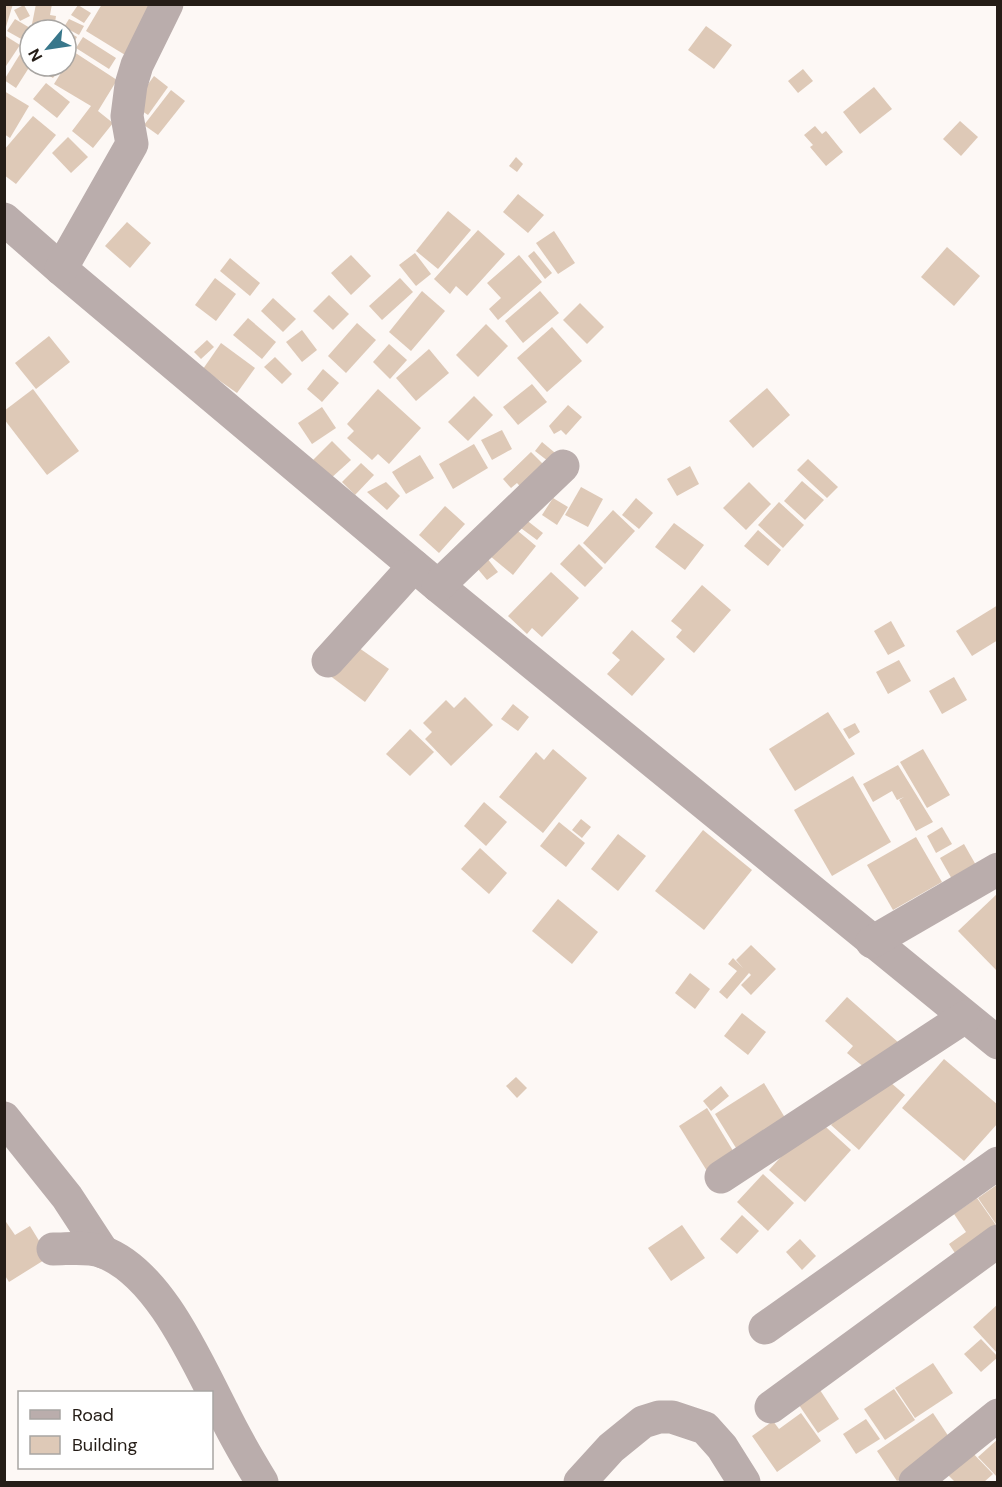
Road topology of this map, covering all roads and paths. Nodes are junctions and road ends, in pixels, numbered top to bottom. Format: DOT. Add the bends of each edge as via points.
graph roads {
  1 [pos="166,4"];
  2 [pos="4,219"];
  3 [pos="61,269"];
  4 [pos="563,466"];
  5 [pos="426,576"];
  6 [pos="328,661"];
  7 [pos="998,869"];
  8 [pos="872,942"];
  9 [pos="965,1017"];
  10 [pos="998,1043"];
  11 [pos="4,1118"];
  12 [pos="998,1163"];
  13 [pos="721,1177"];
  14 [pos="998,1241"];
  15 [pos="53,1249"];
  16 [pos="103,1252"];
  17 [pos="765,1328"];
  18 [pos="212,1391"];
  19 [pos="213,1394"];
  20 [pos="771,1407"];
  21 [pos="998,1415"];
  22 [pos="262,1482"];
  23 [pos="580,1482"];
  24 [pos="744,1482"];
  25 [pos="915,1482"];
  1 -- 3 [label="street" via="131,85 127,116 132,144"];
  2 -- 3 [label="street"];
  3 -- 5 [label="street"];
  4 -- 5 [label="street"];
  5 -- 6 [label="street"];
  5 -- 8 [label="street"];
  7 -- 8 [label="street"];
  8 -- 9 [label="street"];
  9 -- 10 [label="street"];
  9 -- 13 [label="street"];
  11 -- 16 [label="street" via="67,1197"];
  12 -- 17 [label="street"];
  14 -- 20 [label="street"];
  15 -- 16 [label="street"];
  16 -- 18 [label="street" via="129,1266 163,1305"];
  19 -- 22 [label="street"];
  21 -- 25 [label="street"];
  23 -- 24 [label="street" via="611,1448 643,1422 672,1416 705,1428"];
}
